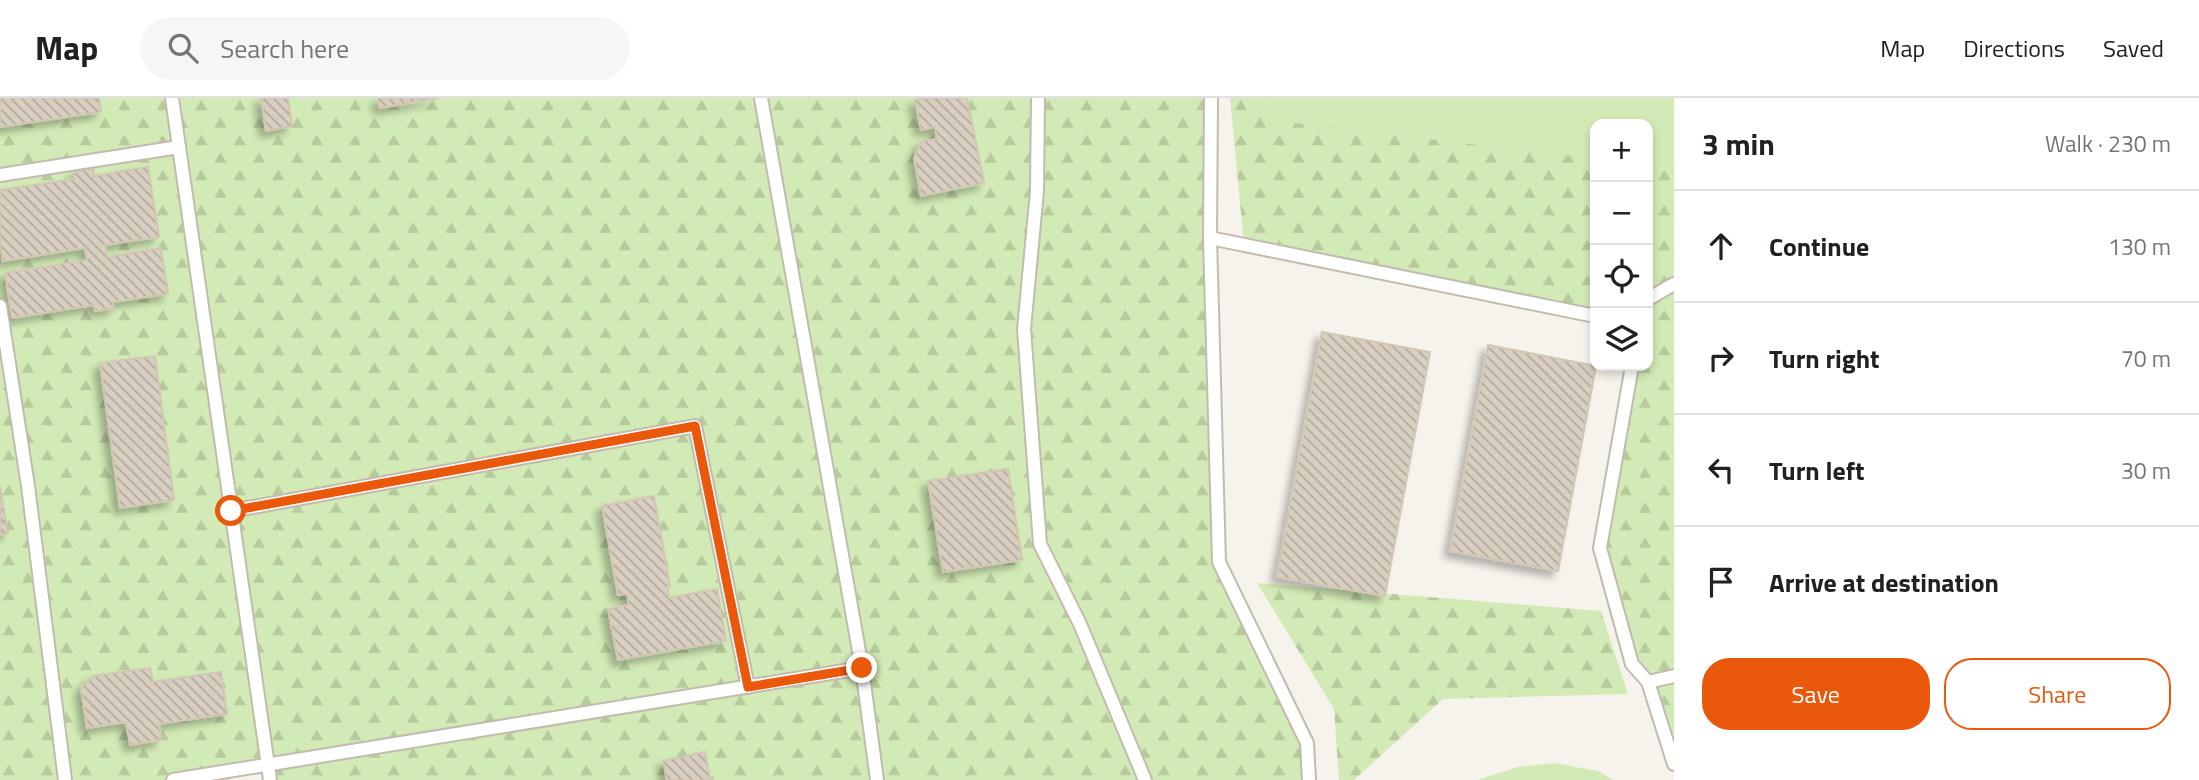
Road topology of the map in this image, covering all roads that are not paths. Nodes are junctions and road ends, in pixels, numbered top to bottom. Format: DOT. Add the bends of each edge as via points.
graph roads {
  1 [pos="172,98"];
  2 [pos="761,98"];
  3 [pos="1038,98"];
  4 [pos="1211,98"];
  5 [pos="179,147"];
  6 [pos="0,175"];
  7 [pos="1210,238"];
  8 [pos="1674,284"];
  9 [pos="1653,296"];
  10 [pos="0,306"];
  11 [pos="1590,315"];
  12 [pos="1631,371"];
  13 [pos="231,511"];
  14 [pos="862,668"];
  15 [pos="1674,676"];
  16 [pos="1648,682"];
  17 [pos="748,687"];
  18 [pos="1674,764"];
  19 [pos="268,766"];
  20 [pos="65,780"];
  21 [pos="173,780"];
  22 [pos="270,780"];
  23 [pos="877,780"];
  24 [pos="1145,780"];
  25 [pos="1309,780"];
  1 -- 5 [label="lane"];
  2 -- 14 [label="lane"];
  3 -- 24 [label="lane" via="1037,191 1024,328 1040,544 1080,624"];
  4 -- 7 [label="lane"];
  5 -- 6 [label="lane"];
  5 -- 13 [label="lane"];
  7 -- 11 [label="lane"];
  7 -- 25 [label="lane" via="1219,562 1307,743"];
  8 -- 9 [label="lane"];
  10 -- 20 [label="lane"];
  12 -- 16 [label="lane" via="1600,548 1632,664"];
  13 -- 17 [label="lane" via="695,426"];
  13 -- 19 [label="lane"];
  14 -- 17 [label="lane"];
  14 -- 23 [label="lane"];
  15 -- 16 [label="lane"];
  16 -- 18 [label="lane"];
  17 -- 19 [label="lane"];
  19 -- 21 [label="lane"];
  19 -- 22 [label="lane"];
}
